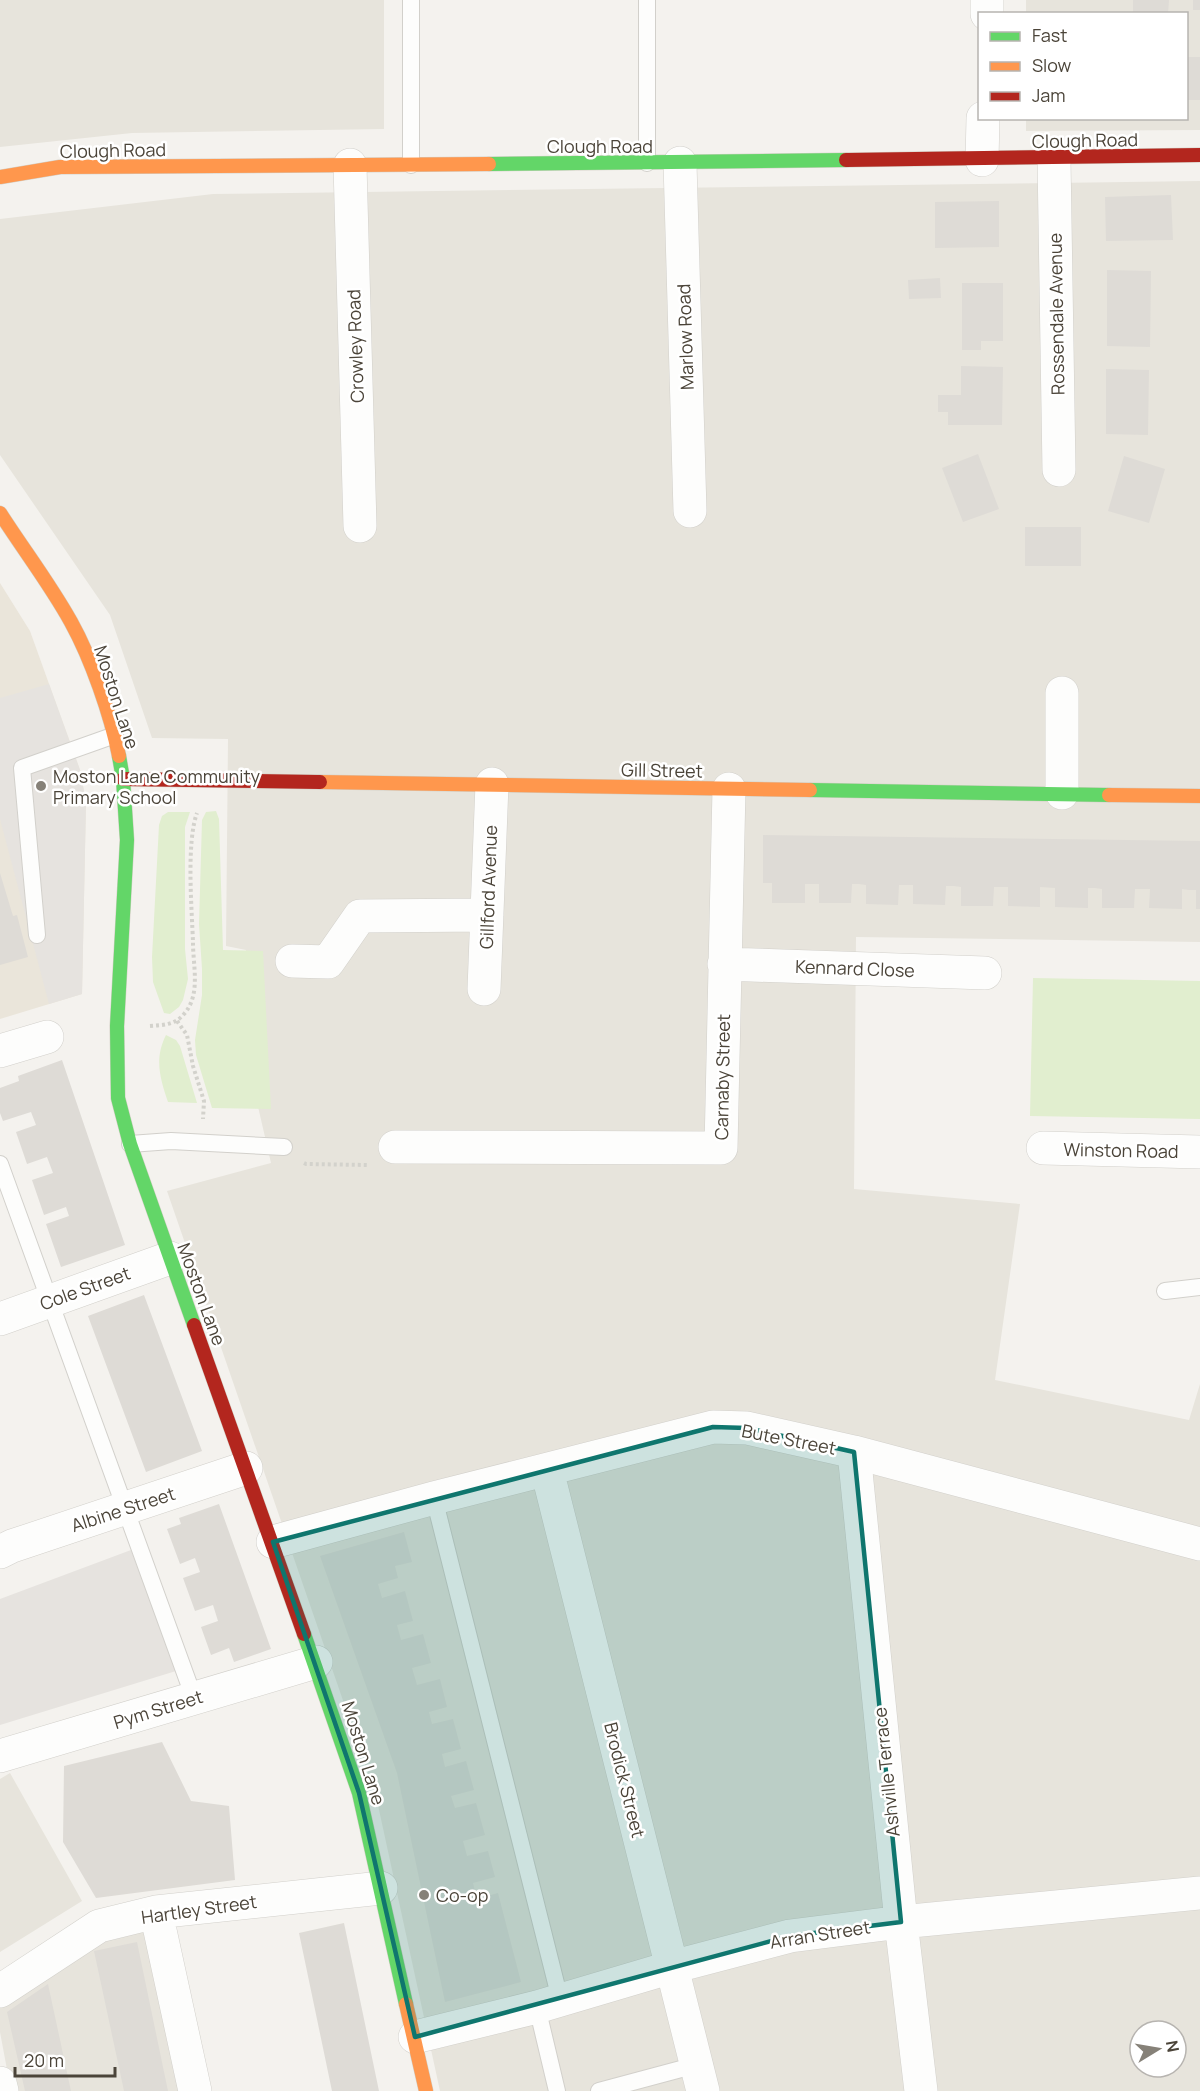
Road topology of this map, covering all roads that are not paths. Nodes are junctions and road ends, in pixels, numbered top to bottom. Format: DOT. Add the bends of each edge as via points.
graph roads {
  1 [pos="411,0"];
  2 [pos="646,0"];
  3 [pos="983,120"];
  4 [pos="1200,155"];
  5 [pos="982,159"];
  6 [pos="1054,159"];
  7 [pos="646,163"];
  8 [pos="680,163"];
  9 [pos="350,165"];
  10 [pos="411,165"];
  11 [pos="0,177"];
  12 [pos="1059,470"];
  13 [pos="690,511"];
  14 [pos="0,513"];
  15 [pos="360,526"];
  16 [pos="1062,693"];
  17 [pos="115,735"];
  18 [pos="123,779"];
  19 [pos="492,784"];
  20 [pos="729,789"];
  21 [pos="1062,793"];
  22 [pos="1200,796"];
  23 [pos="487,915"];
  24 [pos="37,935"];
  25 [pos="291,961"];
  26 [pos="724,964"];
  27 [pos="985,973"];
  28 [pos="484,989"];
  29 [pos="47,1037"];
  30 [pos="0,1051"];
  31 [pos="130,1144"];
  32 [pos="284,1147"];
  33 [pos="396,1147"];
  34 [pos="1042,1148"];
  35 [pos="1200,1152"];
  36 [pos="0,1164"];
  37 [pos="170,1258"];
  38 [pos="1200,1287"];
  39 [pos="1165,1291"];
  40 [pos="50,1301"];
  41 [pos="0,1319"];
  42 [pos="854,1452"];
  43 [pos="246,1468"];
  44 [pos="547,1470"];
  45 [pos="434,1498"];
  46 [pos="125,1509"];
  47 [pos="273,1542"];
  48 [pos="1200,1544"];
  49 [pos="0,1552"];
  50 [pos="316,1662"];
  51 [pos="194,1698"];
  52 [pos="0,1756"];
  53 [pos="381,1888"];
  54 [pos="1200,1893"];
  55 [pos="156,1912"];
  56 [pos="901,1922"];
  57 [pos="672,1967"];
  58 [pos="0,1991"];
  59 [pos="548,2003"];
  60 [pos="415,2037"];
  61 [pos="699,2078"];
  62 [pos="0,2083"];
  63 [pos="2,2091"];
  64 [pos="195,2091"];
  65 [pos="426,2091"];
  66 [pos="557,2091"];
  67 [pos="599,2091"];
  68 [pos="921,2091"];
  1 -- 10 [label="lane"];
  2 -- 7 [label="lane"];
  3 -- 5 [label="street"];
  4 -- 6 [label="street, Clough Road"];
  5 -- 6 [label="street, Clough Road"];
  5 -- 8 [label="street, Clough Road"];
  6 -- 12 [label="street, Rossendale Avenue"];
  7 -- 8 [label="street, Clough Road"];
  7 -- 10 [label="street, Clough Road"];
  8 -- 13 [label="street, Marlow Road"];
  9 -- 10 [label="street, Clough Road"];
  9 -- 11 [label="street, Clough Road" via="60,167"];
  9 -- 15 [label="street, Crowley Road"];
  14 -- 17 [label="street, Moston Lane" via="71,622"];
  16 -- 21 [label="street"];
  17 -- 18 [label="street, Moston Lane"];
  17 -- 24 [label="lane" via="22,768"];
  18 -- 19 [label="street, Gill Street"];
  18 -- 31 [label="street, Moston Lane" via="127,840 117,1073 118,1098"];
  19 -- 20 [label="street, Gill Street"];
  19 -- 23 [label="street, Gillford Avenue"];
  20 -- 21 [label="street, Gill Street"];
  20 -- 26 [label="street, Carnaby Street"];
  21 -- 22 [label="street, Gill Street"];
  23 -- 25 [label="street" via="360,916 328,962"];
  23 -- 28 [label="street, Gillford Avenue"];
  26 -- 27 [label="street, Kennard Close"];
  26 -- 33 [label="street, Carnaby Street" via="721,1148"];
  29 -- 30 [label="street"];
  31 -- 32 [label="lane" via="171,1141"];
  31 -- 37 [label="street, Moston Lane"];
  34 -- 35 [label="street, Winston Road"];
  36 -- 40 [label="lane"];
  37 -- 40 [label="street, Cole Street"];
  37 -- 43 [label="street, Moston Lane"];
  38 -- 39 [label="lane"];
  40 -- 41 [label="street, Cole Street"];
  40 -- 46 [label="lane"];
  42 -- 44 [label="street, Bute Street" via="747,1428 713,1427"];
  42 -- 48 [label="street, Bute Street"];
  42 -- 56 [label="street, Ashville Terrace"];
  43 -- 46 [label="street, Albine Street"];
  43 -- 47 [label="street, Moston Lane"];
  44 -- 45 [label="street, Bute Street"];
  44 -- 57 [label="street, Brodick Street"];
  45 -- 47 [label="street, Bute Street"];
  45 -- 59 [label="lane"];
  46 -- 49 [label="street, Albine Street"];
  46 -- 51 [label="lane"];
  47 -- 50 [label="street, Moston Lane"];
  50 -- 51 [label="street, Pym Street"];
  50 -- 53 [label="street, Moston Lane" via="358,1793"];
  51 -- 52 [label="street, Pym Street"];
  53 -- 55 [label="street, Hartley Street"];
  53 -- 60 [label="street, Moston Lane"];
  54 -- 56 [label="street, Arran Street"];
  55 -- 58 [label="street, Hartley Street" via="99,1926"];
  55 -- 64 [label="street"];
  56 -- 57 [label="street, Arran Street" via="790,1936"];
  56 -- 68 [label="street, Ashville Terrace"];
  57 -- 59 [label="street, Arran Street"];
  57 -- 61 [label="street, Brodick Street"];
  59 -- 60 [label="street, Arran Street"];
  59 -- 66 [label="lane"];
  60 -- 65 [label="street, Moston Lane"];
  61 -- 67 [label="lane"];
  62 -- 63 [label="street"];
}
